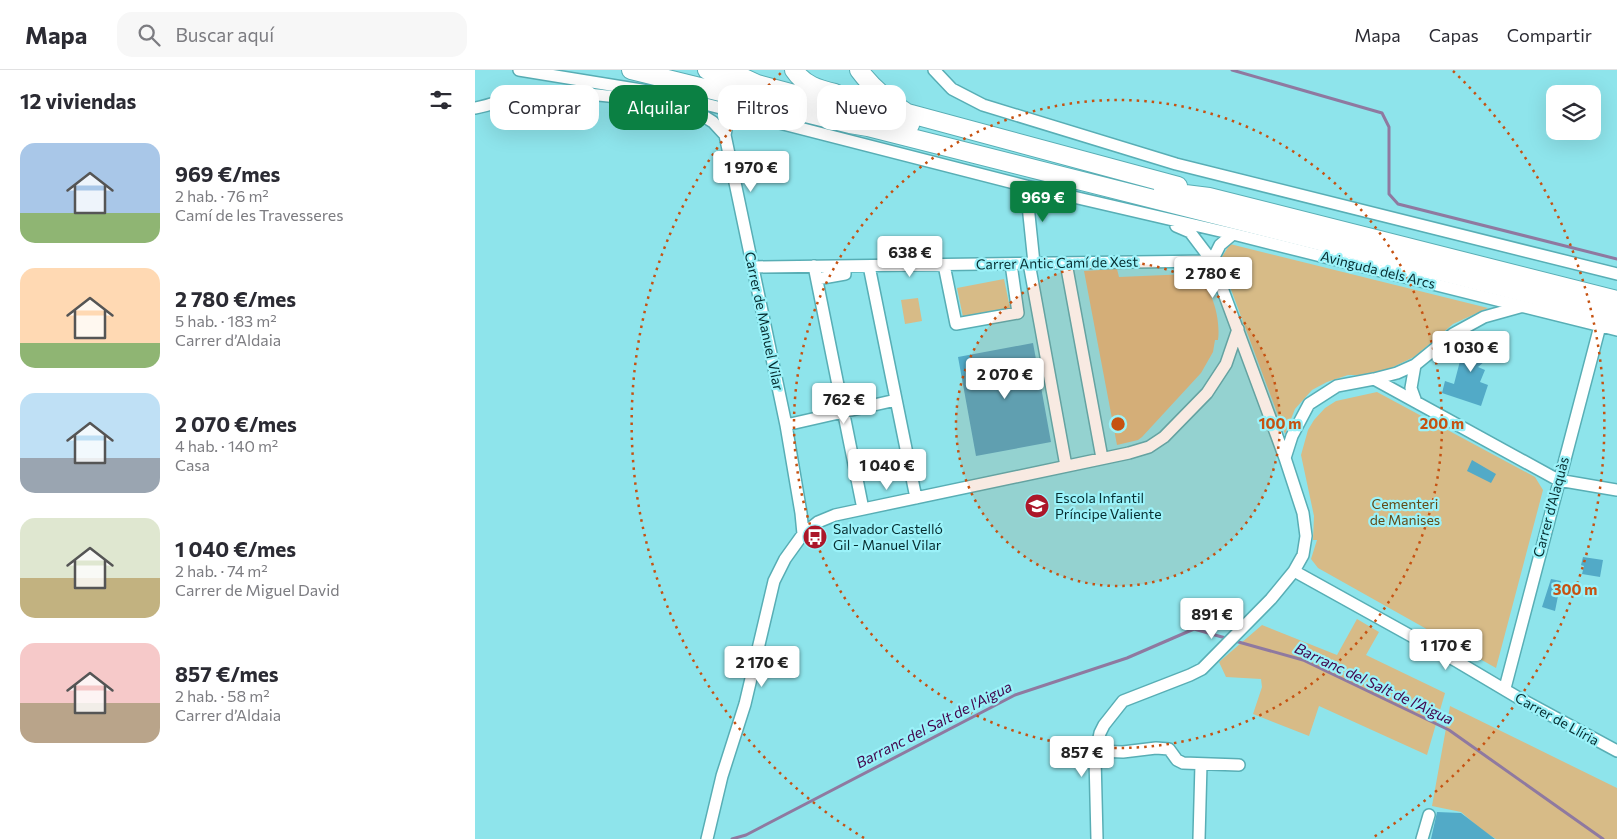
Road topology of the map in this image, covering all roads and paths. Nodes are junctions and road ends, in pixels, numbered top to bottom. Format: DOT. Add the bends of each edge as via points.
graph roads {
  1 [pos="519,70"];
  2 [pos="631,70"];
  3 [pos="707,70"];
  4 [pos="727,70"];
  5 [pos="794,70"];
  6 [pos="859,70"];
  7 [pos="935,70"];
  8 [pos="718,107"];
  9 [pos="475,108"];
  10 [pos="817,111"];
  11 [pos="907,113"];
  12 [pos="817,116"];
  13 [pos="726,130"];
  14 [pos="807,130"];
  15 [pos="880,130"];
  16 [pos="725,135"];
  17 [pos="1026,186"];
  18 [pos="1209,197"];
  19 [pos="1154,217"];
  20 [pos="1233,234"];
  21 [pos="1212,261"];
  22 [pos="1031,263"];
  23 [pos="1067,263"];
  24 [pos="944,264"];
  25 [pos="1011,264"];
  26 [pos="814,266"];
  27 [pos="845,266"];
  28 [pos="869,266"];
  29 [pos="753,267"];
  30 [pos="1617,274"];
  31 [pos="817,279"];
  32 [pos="1617,300"];
  33 [pos="1522,306"];
  34 [pos="1617,316"];
  35 [pos="1599,326"];
  36 [pos="1238,328"];
  37 [pos="1617,330"];
  38 [pos="1415,365"];
  39 [pos="1375,380"];
  40 [pos="896,400"];
  41 [pos="1416,402"];
  42 [pos="843,412"];
  43 [pos="786,425"];
  44 [pos="1102,458"];
  45 [pos="1285,458"];
  46 [pos="1066,466"];
  47 [pos="1558,480"];
  48 [pos="1617,490"];
  49 [pos="916,498"];
  50 [pos="863,509"];
  51 [pos="803,534"];
  52 [pos="1294,571"];
  53 [pos="1505,688"];
  54 [pos="1096,751"];
  55 [pos="1615,752"];
  56 [pos="1201,764"];
  57 [pos="1239,765"];
  58 [pos="1429,815"];
  59 [pos="708,838"];
  60 [pos="1097,839"];
  61 [pos="1199,839"];
  62 [pos="1422,839"];
  1 -- 8 [label="street" via="666,94"];
  2 -- 12 [label="highway"];
  3 -- 10 [label="highway" via="755,94"];
  4 -- 18 [label="highway" via="757,84 891,120 1185,194"];
  5 -- 11 [label="highway" via="804,82 816,88"];
  6 -- 11 [label="highway" via="883,97"];
  7 -- 30 [label="street" via="952,89 983,105 1176,164"];
  9 -- 16 [label="street" via="529,94 593,95 705,117"];
  11 -- 18 [label="highway"];
  13 -- 16 [label="street"];
  14 -- 17 [label="street"];
  15 -- 34 [label="highway"];
  16 -- 29 [label="street, Carrer de Manuel Vilar"];
  17 -- 19 [label="street"];
  17 -- 22 [label="street"];
  18 -- 32 [label="highway"];
  19 -- 20 [label="street, Avinguda dels Arcs"];
  19 -- 21 [label="street" via="1189,232"];
  20 -- 21 [label="street" via="1220,245"];
  20 -- 33 [label="street, Avinguda dels Arcs"];
  21 -- 23 [label="street, Carrer Antic Camí de Xest"];
  21 -- 36 [label="street"];
  22 -- 23 [label="street, Carrer Antic Camí de Xest"];
  22 -- 25 [label="street, Carrer Antic Camí de Xest"];
  22 -- 46 [label="street"];
  23 -- 44 [label="street"];
  24 -- 25 [label="street, Carrer Antic Camí de Xest"];
  24 -- 25 [label="street" via="956,324 1018,313"];
  24 -- 28 [label="street, Carrer Antic Camí de Xest"];
  26 -- 27 [label="street, Carrer Antic Camí de Xest"];
  26 -- 29 [label="street, Carrer Antic Camí de Xest"];
  26 -- 31 [label="street"];
  27 -- 28 [label="street, Carrer Antic Camí de Xest"];
  27 -- 31 [label="street" via="845,274"];
  28 -- 40 [label="street"];
  29 -- 43 [label="street, Carrer de Manuel Vilar"];
  31 -- 42 [label="street"];
  33 -- 35 [label="street, Avinguda dels Arcs"];
  33 -- 38 [label="street" via="1484,317 1453,334"];
  35 -- 37 [label="street, Avinguda dels Arcs"];
  35 -- 47 [label="street, Carrer d’Alaquàs"];
  36 -- 44 [label="street" via="1226,364 1207,393 1164,437 1149,447"];
  36 -- 45 [label="street"];
  38 -- 39 [label="street"];
  38 -- 41 [label="street" via="1411,388"];
  39 -- 41 [label="street"];
  39 -- 45 [label="street" via="1337,386 1309,404"];
  40 -- 42 [label="street"];
  40 -- 49 [label="street"];
  41 -- 47 [label="street"];
  42 -- 43 [label="street"];
  42 -- 50 [label="street"];
  43 -- 51 [label="street, Carrer de Manuel Vilar"];
  44 -- 46 [label="street"];
  45 -- 52 [label="street" via="1303,513 1306,536 1303,554"];
  46 -- 49 [label="street"];
  47 -- 48 [label="street"];
  47 -- 53 [label="street, Carrer d’Alaquàs"];
  49 -- 50 [label="street"];
  50 -- 51 [label="street" via="818,522"];
  51 -- 59 [label="street" via="785,558 774,581 745,704 722,776"];
  52 -- 53 [label="street, Carrer de Llíria"];
  52 -- 54 [label="street" via="1202,669 1123,701 1104,725"];
  53 -- 55 [label="street, Carrer de Llíria"];
  54 -- 56 [label="street" via="1169,749 1183,763"];
  54 -- 60 [label="street"];
  56 -- 57 [label="street"];
  56 -- 61 [label="street"];
  58 -- 62 [label="street"];
}
